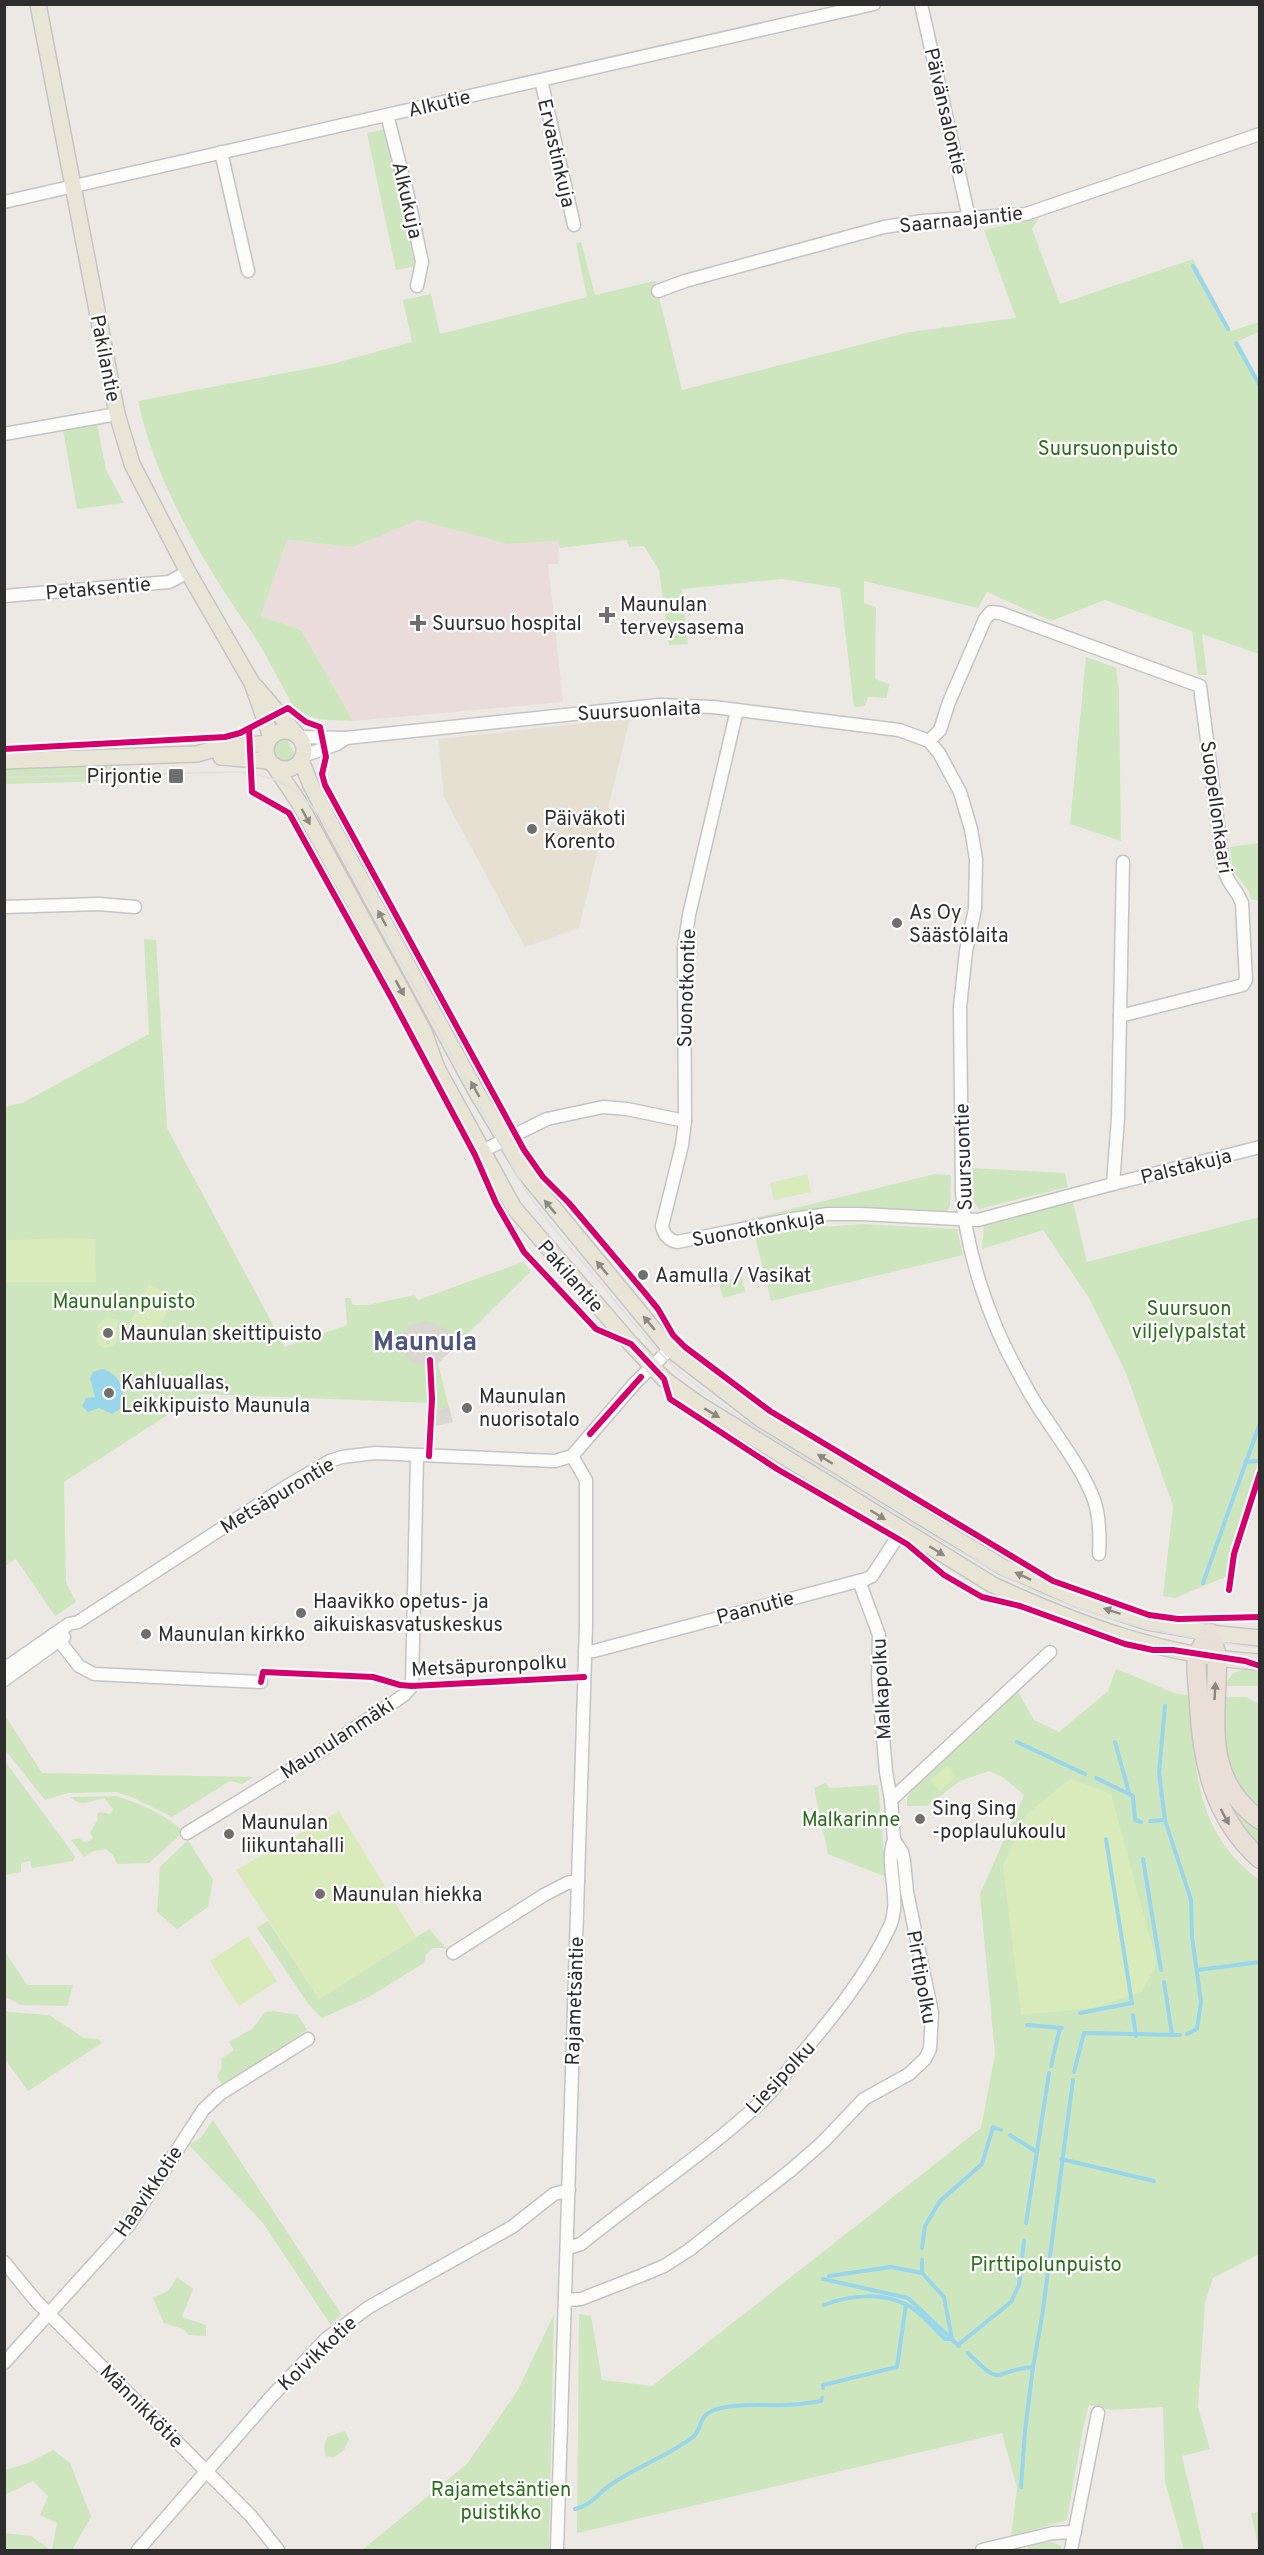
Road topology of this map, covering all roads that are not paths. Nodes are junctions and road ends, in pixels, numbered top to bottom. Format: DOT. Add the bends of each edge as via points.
graph roads {
  1 [pos="38,4"];
  2 [pos="874,4"];
  3 [pos="921,4"];
  4 [pos="541,80"];
  5 [pos="387,115"];
  6 [pos="1260,134"];
  7 [pos="220,152"];
  8 [pos="73,186"];
  9 [pos="4,202"];
  10 [pos="969,218"];
  11 [pos="574,225"];
  12 [pos="248,271"];
  13 [pos="417,286"];
  14 [pos="658,291"];
  15 [pos="117,414"];
  16 [pos="4,434"];
  17 [pos="188,572"];
  18 [pos="4,596"];
  19 [pos="252,683"];
  20 [pos="737,710"];
  21 [pos="298,736"];
  22 [pos="346,738"];
  23 [pos="269,740"];
  24 [pos="929,741"];
  25 [pos="197,754"];
  26 [pos="302,758"];
  27 [pos="4,761"];
  28 [pos="272,764"];
  29 [pos="1123,862"];
  30 [pos="4,907"];
  31 [pos="135,907"];
  32 [pos="1120,1016"];
  33 [pos="685,1121"];
  34 [pos="505,1140"];
  35 [pos="1260,1147"];
  36 [pos="482,1151"];
  37 [pos="1113,1184"];
  38 [pos="965,1220"];
  39 [pos="664,1233"];
  40 [pos="670,1349"];
  41 [pos="652,1366"];
  42 [pos="417,1456"];
  43 [pos="572,1456"];
  44 [pos="902,1530"];
  45 [pos="1099,1554"];
  46 [pos="859,1581"];
  47 [pos="1210,1633"];
  48 [pos="56,1638"];
  49 [pos="1260,1638"];
  50 [pos="585,1651"];
  51 [pos="1050,1652"];
  52 [pos="1197,1655"];
  53 [pos="1217,1658"];
  54 [pos="1260,1662"];
  55 [pos="4,1669"];
  56 [pos="4,1680"];
  57 [pos="261,1682"];
  58 [pos="891,1800"];
  59 [pos="1260,1820"];
  60 [pos="187,1833"];
  61 [pos="894,1840"];
  62 [pos="1260,1859"];
  63 [pos="578,1881"];
  64 [pos="453,1953"];
  65 [pos="308,2039"];
  66 [pos="569,2190"];
  67 [pos="568,2248"];
  68 [pos="4,2262"];
  69 [pos="566,2300"];
  70 [pos="49,2313"];
  71 [pos="4,2363"];
  72 [pos="1098,2413"];
  73 [pos="207,2471"];
  74 [pos="1075,2532"];
  75 [pos="138,2550"];
  76 [pos="278,2550"];
  77 [pos="557,2550"];
  78 [pos="982,2550"];
  79 [pos="1071,2550"];
  1 -- 8 [label="main road, Pakilantie"];
  2 -- 4 [label="street, Alkutie"];
  3 -- 10 [label="street, Päivänsalontie"];
  4 -- 5 [label="street, Alkutie"];
  4 -- 11 [label="street, Ervastinkuja"];
  5 -- 7 [label="street, Alkutie"];
  5 -- 13 [label="street, Alkukuja" via="422,262"];
  6 -- 10 [label="street, Saarnaajantie" via="1026,214"];
  7 -- 8 [label="street, Alkutie"];
  7 -- 12 [label="street"];
  8 -- 9 [label="street, Alkutie"];
  8 -- 15 [label="main road, Pakilantie"];
  10 -- 14 [label="street, Saarnaajantie" via="884,227 685,280"];
  15 -- 16 [label="street"];
  15 -- 17 [label="main road, Pakilantie" via="132,464"];
  17 -- 18 [label="street, Petaksentie" via="169,582"];
  17 -- 19 [label="main road, Pakilantie"];
  19 -- 21 [label="main road, Pakilantie"];
  19 -- 23 [label="main road, Pakilantie"];
  20 -- 22 [label="street, Suursuonlaita" via="690,705 628,707"];
  20 -- 24 [label="street, Suursuonlaita" via="899,730"];
  20 -- 33 [label="street, Suonotkontie" via="689,915 683,959"];
  21 -- 22 [label="street, Suursuonlaita"];
  21 -- 23 [label="main road" via="285,731"];
  21 -- 26 [label="main road" via="304,747"];
  22 -- 26 [label="street, Suursuonlaita"];
  23 -- 25 [label="main road"];
  23 -- 28 [label="main road" via="265,752"];
  24 -- 32 [label="street, Suopellonkaari" via="940,730 991,612 1200,686 1226,880 1242,903 1246,980 1243,986"];
  24 -- 38 [label="street, Suursuontie" via="960,792 976,859 975,909 960,1007"];
  25 -- 27 [label="main road"];
  25 -- 28 [label="main road"];
  26 -- 28 [label="main road" via="290,769"];
  34 -- 26 [label="main road, Pakilantie, one-way" via="332,826"];
  28 -- 36 [label="main road, Pakilantie, one-way" via="298,801 405,996 437,1068"];
  29 -- 32 [label="street"];
  30 -- 31 [label="street"];
  32 -- 37 [label="street"];
  33 -- 34 [label="street" via="603,1107 557,1115"];
  33 -- 39 [label="street, Suonotkontie" via="662,1226"];
  34 -- 36 [label="street"];
  40 -- 34 [label="main road, Pakilantie, one-way" via="538,1192"];
  35 -- 37 [label="street, Palstakuja"];
  36 -- 41 [label="main road, Pakilantie" via="524,1220"];
  37 -- 38 [label="street" via="978,1220"];
  38 -- 39 [label="street, Suonotkonkuja" via="845,1213 677,1242 670,1241"];
  38 -- 45 [label="street, Suursuontie" via="976,1267 1004,1343 1094,1500 1099,1520"];
  40 -- 41 [label="street"];
  47 -- 40 [label="main road, Pakilantie, one-way" via="1110,1611 1003,1567 762,1420"];
  41 -- 43 [label="street"];
  41 -- 44 [label="main road, Pakilantie, one-way" via="700,1405"];
  42 -- 43 [label="street, Metsäpurontie" via="555,1461"];
  42 -- 48 [label="street, Metsäpurontie" via="367,1453 330,1461 165,1564 78,1622 74,1630"];
  42 -- 60 [label="street, Maunulanmäki" via="412,1686 321,1751"];
  43 -- 50 [label="street, Rajametsäntie" via="586,1480"];
  44 -- 46 [label="street, Paanutie" via="872,1576"];
  44 -- 52 [label="main road, Pakilantie, one-way" via="993,1585 1042,1607 1104,1631"];
  46 -- 50 [label="street, Paanutie"];
  46 -- 58 [label="street, Malkapolku" via="879,1635 878,1677"];
  47 -- 49 [label="main road, Pakilantie"];
  47 -- 52 [label="highway"];
  47 -- 53 [label="highway"];
  48 -- 55 [label="street, Metsäpurontie"];
  48 -- 56 [label="street, Metsäpurontie"];
  48 -- 57 [label="street" via="80,1666 94,1674"];
  50 -- 63 [label="street, Rajametsäntie"];
  51 -- 58 [label="street"];
  52 -- 53 [label="main road, Pakilantie"];
  52 -- 62 [label="highway, one-way" via="1201,1738 1210,1782 1230,1826"];
  53 -- 54 [label="main road, Pakilantie"];
  59 -- 53 [label="highway, one-way" via="1229,1789 1219,1763 1214,1725"];
  58 -- 61 [label="street, Pirttipolku"];
  61 -- 67 [label="street, Liesipolku" via="891,1848 895,1902 891,1924 865,1969 814,2041 762,2101 732,2127 581,2244"];
  61 -- 69 [label="street, Pirttipolku" via="904,1861 932,2013 930,2049 925,2060 909,2074 864,2099 824,2142 689,2250 640,2276 581,2299"];
  63 -- 64 [label="street" via="544,1895"];
  63 -- 66 [label="street, Rajametsäntie"];
  65 -- 70 [label="street, Haavikkotie" via="220,2094 203,2110 129,2224"];
  66 -- 67 [label="street, Rajametsäntie"];
  66 -- 73 [label="street, Koivikkotie" via="554,2194 512,2227 345,2324 300,2365"];
  67 -- 69 [label="street, Rajametsäntie"];
  68 -- 70 [label="street, Männikkötie"];
  69 -- 77 [label="street, Rajametsäntie"];
  70 -- 71 [label="street, Haavikkotie"];
  70 -- 73 [label="street, Männikkötie"];
  72 -- 74 [label="street"];
  73 -- 75 [label="street, Koivikkotie"];
  73 -- 76 [label="street, Männikkötie"];
  74 -- 78 [label="street" via="1053,2533"];
  74 -- 79 [label="street"];
}
